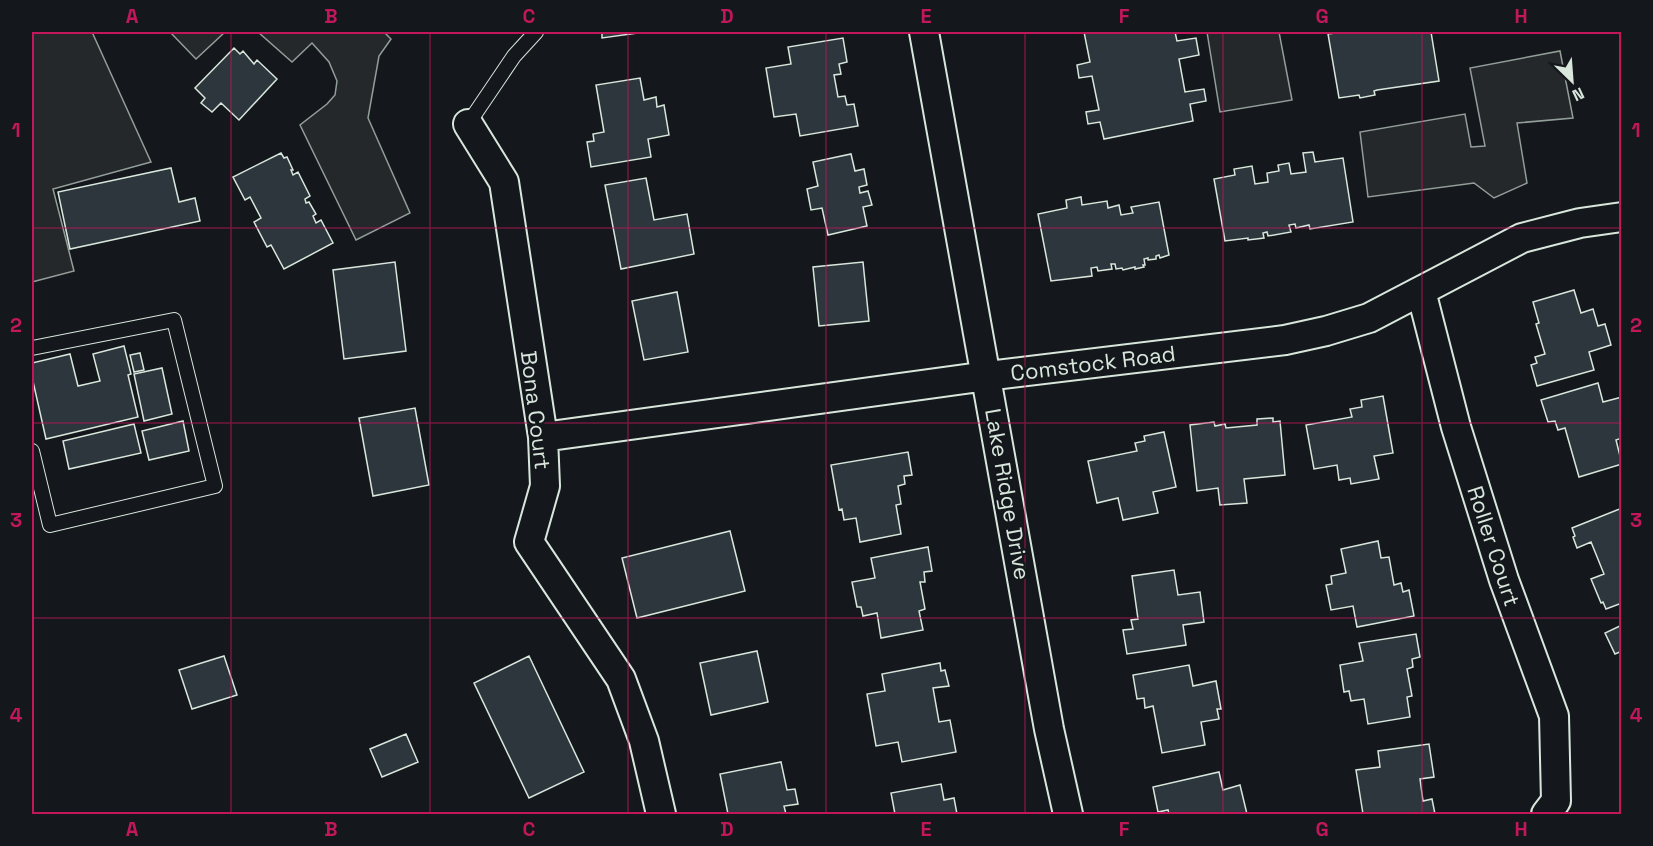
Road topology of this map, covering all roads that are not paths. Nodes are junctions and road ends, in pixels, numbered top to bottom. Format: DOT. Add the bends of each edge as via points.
graph roads {
  1 [pos="536,32"];
  2 [pos="924,32"];
  3 [pos="468,124"];
  4 [pos="1622,217"];
  5 [pos="1421,291"];
  6 [pos="32,348"];
  7 [pos="987,376"];
  8 [pos="543,437"];
  9 [pos="32,451"];
  10 [pos="1559,810"];
  11 [pos="661,814"];
  12 [pos="1068,814"];
  1 -- 3 [label="lane" via="514,56"];
  2 -- 7 [label="street, Lake Ridge Drive"];
  3 -- 8 [label="street, Bona Court" via="504,182"];
  4 -- 5 [label="street, Comstock Road" via="1522,238"];
  5 -- 7 [label="street, Comstock Road" via="1369,318 1326,332"];
  5 -- 10 [label="street, Roller Court" via="1456,427 1504,580 1554,716"];
  6 -- 9 [label="lane" via="174,320 215,486 50,525"];
  7 -- 8 [label="street, Comstock Road"];
  7 -- 12 [label="street, Lake Ridge Drive" via="1049,729"];
  8 -- 11 [label="street, Bona Court" via="545,486 529,542 621,679 644,741"];
}
